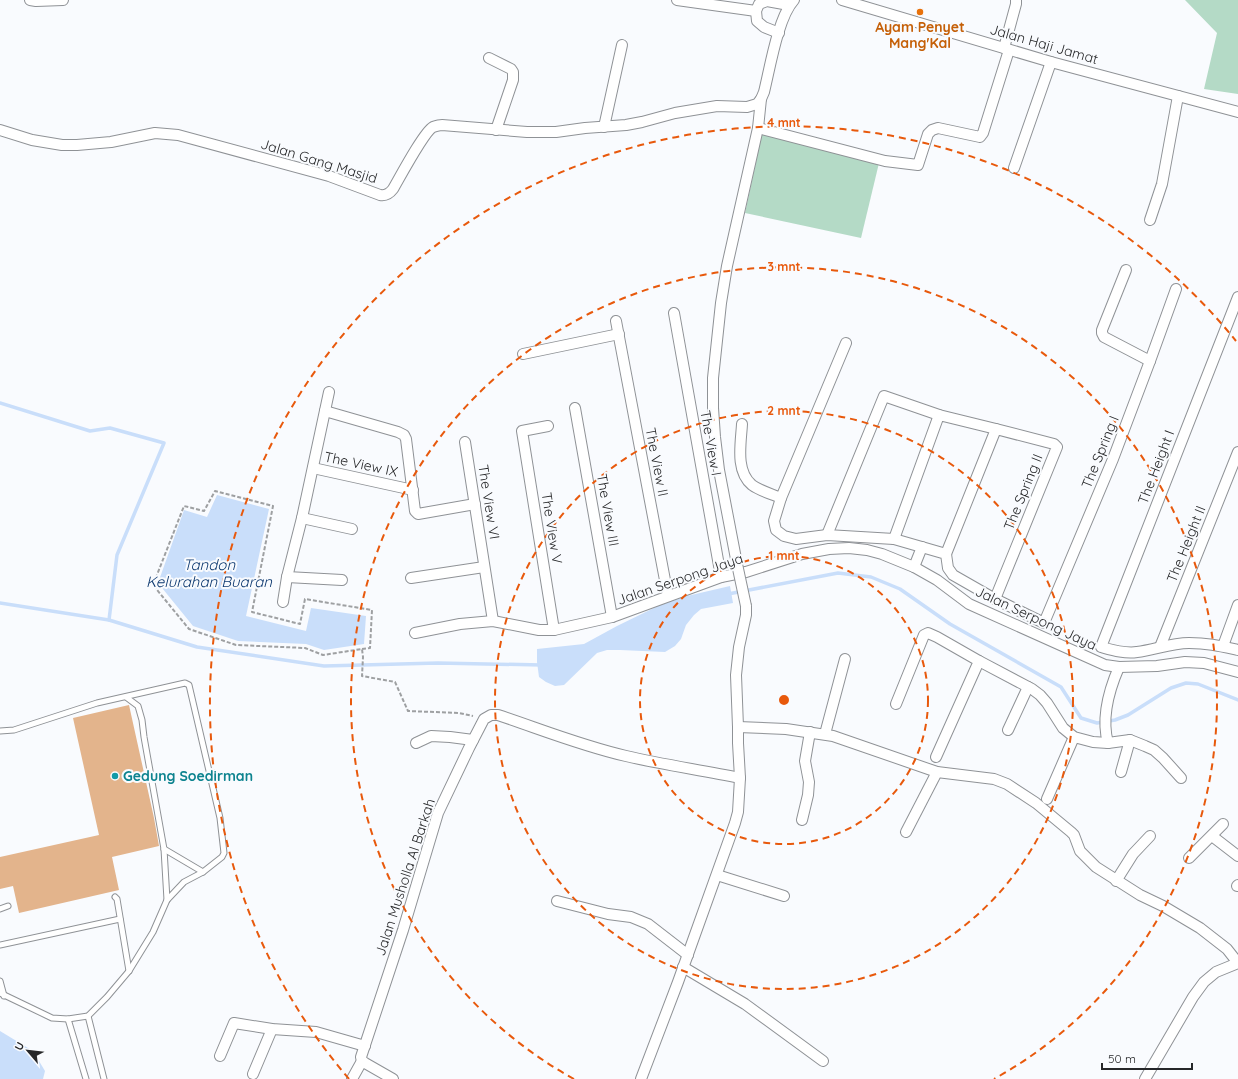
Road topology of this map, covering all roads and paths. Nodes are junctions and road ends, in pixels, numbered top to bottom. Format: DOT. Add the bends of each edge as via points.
graph roads {
  1 [pos="30,0"];
  2 [pos="63,0"];
  3 [pos="677,0"];
  4 [pos="767,0"];
  5 [pos="842,0"];
  6 [pos="1016,0"];
  7 [pos="792,3"];
  8 [pos="756,11"];
  9 [pos="779,33"];
  10 [pos="622,45"];
  11 [pos="1006,49"];
  12 [pos="489,58"];
  13 [pos="1051,62"];
  14 [pos="1178,96"];
  15 [pos="761,99"];
  16 [pos="1238,112"];
  17 [pos="604,126"];
  18 [pos="758,128"];
  19 [pos="0,130"];
  20 [pos="496,130"];
  21 [pos="1014,168"];
  22 [pos="1150,220"];
  23 [pos="1126,270"];
  24 [pos="1176,288"];
  25 [pos="1238,297"];
  26 [pos="674,313"];
  27 [pos="616,321"];
  28 [pos="619,334"];
  29 [pos="846,343"];
  30 [pos="523,354"];
  31 [pos="1150,361"];
  32 [pos="329,392"];
  33 [pos="575,408"];
  34 [pos="325,411"];
  35 [pos="939,415"];
  36 [pos="742,424"];
  37 [pos="548,426"];
  38 [pos="996,429"];
  39 [pos="465,442"];
  40 [pos="1238,452"];
  41 [pos="313,468"];
  42 [pos="413,490"];
  43 [pos="781,498"];
  44 [pos="475,504"];
  45 [pos="302,518"];
  46 [pos="352,529"];
  47 [pos="827,535"];
  48 [pos="894,539"];
  49 [pos="922,547"];
  50 [pos="946,554"];
  51 [pos="484,567"];
  52 [pos="914,567"];
  53 [pos="287,577"];
  54 [pos="721,577"];
  55 [pos="411,578"];
  56 [pos="342,580"];
  57 [pos="668,596"];
  58 [pos="995,599"];
  59 [pos="283,602"];
  60 [pos="1238,605"];
  61 [pos="612,617"];
  62 [pos="493,621"];
  63 [pos="554,630"];
  64 [pos="415,632"];
  65 [pos="1223,646"];
  66 [pos="1160,647"];
  67 [pos="362,649"];
  68 [pos="1238,650"];
  69 [pos="845,659"];
  70 [pos="979,661"];
  71 [pos="1119,667"];
  72 [pos="1238,672"];
  73 [pos="1028,687"];
  74 [pos="126,697"];
  75 [pos="896,704"];
  76 [pos="484,719"];
  77 [pos="738,727"];
  78 [pos="1008,730"];
  79 [pos="0,732"];
  80 [pos="810,732"];
  81 [pos="825,734"];
  82 [pos="1074,737"];
  83 [pos="1107,738"];
  84 [pos="473,740"];
  85 [pos="1130,740"];
  86 [pos="416,743"];
  87 [pos="936,758"];
  88 [pos="937,772"];
  89 [pos="1121,772"];
  90 [pos="740,778"];
  91 [pos="1181,778"];
  92 [pos="1046,799"];
  93 [pos="802,820"];
  94 [pos="1223,824"];
  95 [pos="906,832"];
  96 [pos="1150,836"];
  97 [pos="1212,836"];
  98 [pos="164,849"];
  99 [pos="1238,856"];
  100 [pos="1188,858"];
  101 [pos="203,872"];
  102 [pos="717,876"];
  103 [pos="1116,881"];
  104 [pos="784,896"];
  105 [pos="115,897"];
  106 [pos="168,900"];
  107 [pos="558,900"];
  108 [pos="8,906"];
  109 [pos="0,909"];
  110 [pos="120,919"];
  111 [pos="0,945"];
  112 [pos="688,955"];
  113 [pos="1238,963"];
  114 [pos="683,967"];
  115 [pos="129,971"];
  116 [pos="0,981"];
  117 [pos="2,994"];
  118 [pos="88,1016"];
  119 [pos="68,1019"];
  120 [pos="272,1029"];
  121 [pos="364,1046"];
  122 [pos="220,1056"];
  123 [pos="362,1061"];
  124 [pos="823,1061"];
  125 [pos="253,1074"];
  126 [pos="86,1079"];
  127 [pos="104,1079"];
  128 [pos="352,1079"];
  129 [pos="393,1079"];
  130 [pos="641,1079"];
  131 [pos="1145,1079"];
  1 -- 2 [label="street"];
  3 -- 8 [label="street"];
  4 -- 7 [label="street"];
  4 -- 8 [label="street" via="759,4"];
  5 -- 11 [label="street, Jalan Haji Jamat"];
  6 -- 11 [label="street"];
  7 -- 9 [label="street"];
  8 -- 9 [label="street" via="757,21"];
  9 -- 15 [label="street"];
  10 -- 17 [label="street"];
  11 -- 13 [label="street, Jalan Haji Jamat"];
  11 -- 18 [label="street" via="980,137 938,128 932,130 928,134 918,165 885,161"];
  12 -- 20 [label="street" via="513,72"];
  13 -- 14 [label="street, Jalan Haji Jamat"];
  13 -- 21 [label="street"];
  14 -- 16 [label="street, Jalan Haji Jamat"];
  14 -- 22 [label="street" via="1162,184"];
  15 -- 17 [label="street, Jalan Gang Masjid" via="757,104 747,107 717,106 626,125"];
  15 -- 18 [label="street"];
  17 -- 20 [label="street, Jalan Gang Masjid" via="543,133"];
  18 -- 77 [label="street, bridge" via="727,266 713,378 715,444 746,606 736,675"];
  19 -- 20 [label="street, Jalan Gang Masjid" via="32,140 62,145 111,142 155,133 178,135 329,176 380,195 393,189 433,127 442,125"];
  23 -- 31 [label="street" via="1102,333 1104,337"];
  24 -- 31 [label="street, The Spring I"];
  25 -- 66 [label="street, The Height I" via="1100,646 1124,652"];
  26 -- 54 [label="street, The View I"];
  27 -- 28 [label="street, The View II"];
  28 -- 30 [label="street"];
  28 -- 57 [label="street, The View II"];
  29 -- 43 [label="street"];
  31 -- 58 [label="street, The Spring I" via="1113,459 1044,623"];
  32 -- 34 [label="street, The View IX"];
  33 -- 61 [label="street, The View III"];
  34 -- 41 [label="street, The View IX"];
  34 -- 42 [label="street, The View IX" via="404,435"];
  35 -- 38 [label="street"];
  35 -- 47 [label="street" via="884,396"];
  35 -- 48 [label="street"];
  36 -- 43 [label="street" via="740,462 746,478 759,489"];
  37 -- 63 [label="street, The View V" via="522,431"];
  38 -- 50 [label="street"];
  38 -- 58 [label="street, The Spring II" via="1054,444 1056,447"];
  39 -- 44 [label="street, The View VI"];
  40 -- 66 [label="street, The Height II"];
  41 -- 42 [label="street, The View IX"];
  41 -- 45 [label="street"];
  42 -- 44 [label="street, The View IX" via="415,511 418,514"];
  43 -- 47 [label="street" via="774,521 776,530 784,536 796,539"];
  44 -- 51 [label="street, The View VI"];
  45 -- 46 [label="street"];
  45 -- 53 [label="street"];
  47 -- 48 [label="street"];
  48 -- 49 [label="street"];
  49 -- 50 [label="street"];
  49 -- 52 [label="street"];
  50 -- 58 [label="street" via="952,575"];
  51 -- 55 [label="street"];
  51 -- 62 [label="street, The View VI"];
  52 -- 54 [label="street, Jalan Serpong Jaya" via="882,554 848,548 802,554 746,572"];
  52 -- 71 [label="street, Jalan Serpong Jaya" via="937,580 969,604 1105,665"];
  53 -- 56 [label="street"];
  53 -- 59 [label="street"];
  54 -- 57 [label="street, Jalan Serpong Jaya"];
  57 -- 61 [label="street, Jalan Serpong Jaya"];
  60 -- 65 [label="street"];
  61 -- 63 [label="street, Jalan Serpong Jaya"];
  62 -- 63 [label="street, Jalan Serpong Jaya" via="539,630"];
  62 -- 64 [label="street, Jalan Serpong Jaya"];
  65 -- 66 [label="street" via="1188,643"];
  65 -- 68 [label="street"];
  67 -- 67 [label="path" via="370,648 372,610 305,599 300,624 252,612 273,506 215,491 204,511 184,506 153,585 189,629 236,645 306,648 322,655"];
  67 -- 76 [label="path" via="362,676 395,682 408,711 459,713"];
  69 -- 81 [label="street"];
  70 -- 73 [label="street"];
  70 -- 75 [label="street" via="937,637 928,633 924,635"];
  70 -- 87 [label="street"];
  71 -- 72 [label="street, Jalan Serpong Jaya" via="1185,662 1204,663"];
  71 -- 83 [label="street" via="1106,708"];
  73 -- 78 [label="street"];
  73 -- 82 [label="street" via="1040,695 1063,728"];
  74 -- 79 [label="lane"];
  74 -- 98 [label="lane" via="138,706 142,720"];
  74 -- 101 [label="lane" via="185,683 189,685 220,818 224,853"];
  76 -- 84 [label="street, Jalan Musholla Al Barkah"];
  76 -- 90 [label="street" via="498,715 626,756"];
  77 -- 80 [label="street"];
  77 -- 90 [label="street"];
  80 -- 81 [label="street"];
  80 -- 93 [label="street" via="804,761 809,782 808,795"];
  81 -- 88 [label="street"];
  82 -- 83 [label="street" via="1094,742"];
  82 -- 92 [label="street"];
  83 -- 85 [label="street"];
  84 -- 86 [label="street" via="431,736"];
  84 -- 121 [label="street, Jalan Musholla Al Barkah" via="438,813 403,930"];
  85 -- 89 [label="street"];
  85 -- 91 [label="street" via="1154,750"];
  88 -- 95 [label="street"];
  88 -- 103 [label="street" via="994,779 1007,784 1071,832 1083,854"];
  90 -- 102 [label="street" via="737,817"];
  94 -- 97 [label="street"];
  96 -- 103 [label="street" via="1133,854"];
  97 -- 99 [label="street"];
  97 -- 100 [label="street"];
  98 -- 101 [label="lane"];
  98 -- 106 [label="lane"];
  101 -- 106 [label="lane" via="184,882"];
  102 -- 104 [label="street"];
  102 -- 112 [label="street"];
  103 -- 113 [label="street" via="1200,928 1227,949"];
  105 -- 110 [label="lane"];
  106 -- 115 [label="lane" via="153,932"];
  107 -- 112 [label="street" via="608,914 632,917 648,924"];
  108 -- 109 [label="lane"];
  110 -- 111 [label="lane"];
  110 -- 115 [label="lane"];
  112 -- 114 [label="street"];
  113 -- 131 [label="street" via="1216,972 1204,982"];
  114 -- 124 [label="street" via="745,1004"];
  114 -- 130 [label="street"];
  115 -- 118 [label="lane"];
  116 -- 117 [label="lane"];
  117 -- 119 [label="lane" via="52,1018"];
  118 -- 119 [label="lane"];
  118 -- 127 [label="lane"];
  119 -- 126 [label="lane"];
  120 -- 121 [label="street" via="316,1032"];
  120 -- 122 [label="street" via="234,1023"];
  120 -- 125 [label="street"];
  121 -- 123 [label="street, Jalan Musholla Al Barkah"];
  123 -- 128 [label="street"];
  123 -- 129 [label="street"];
}
